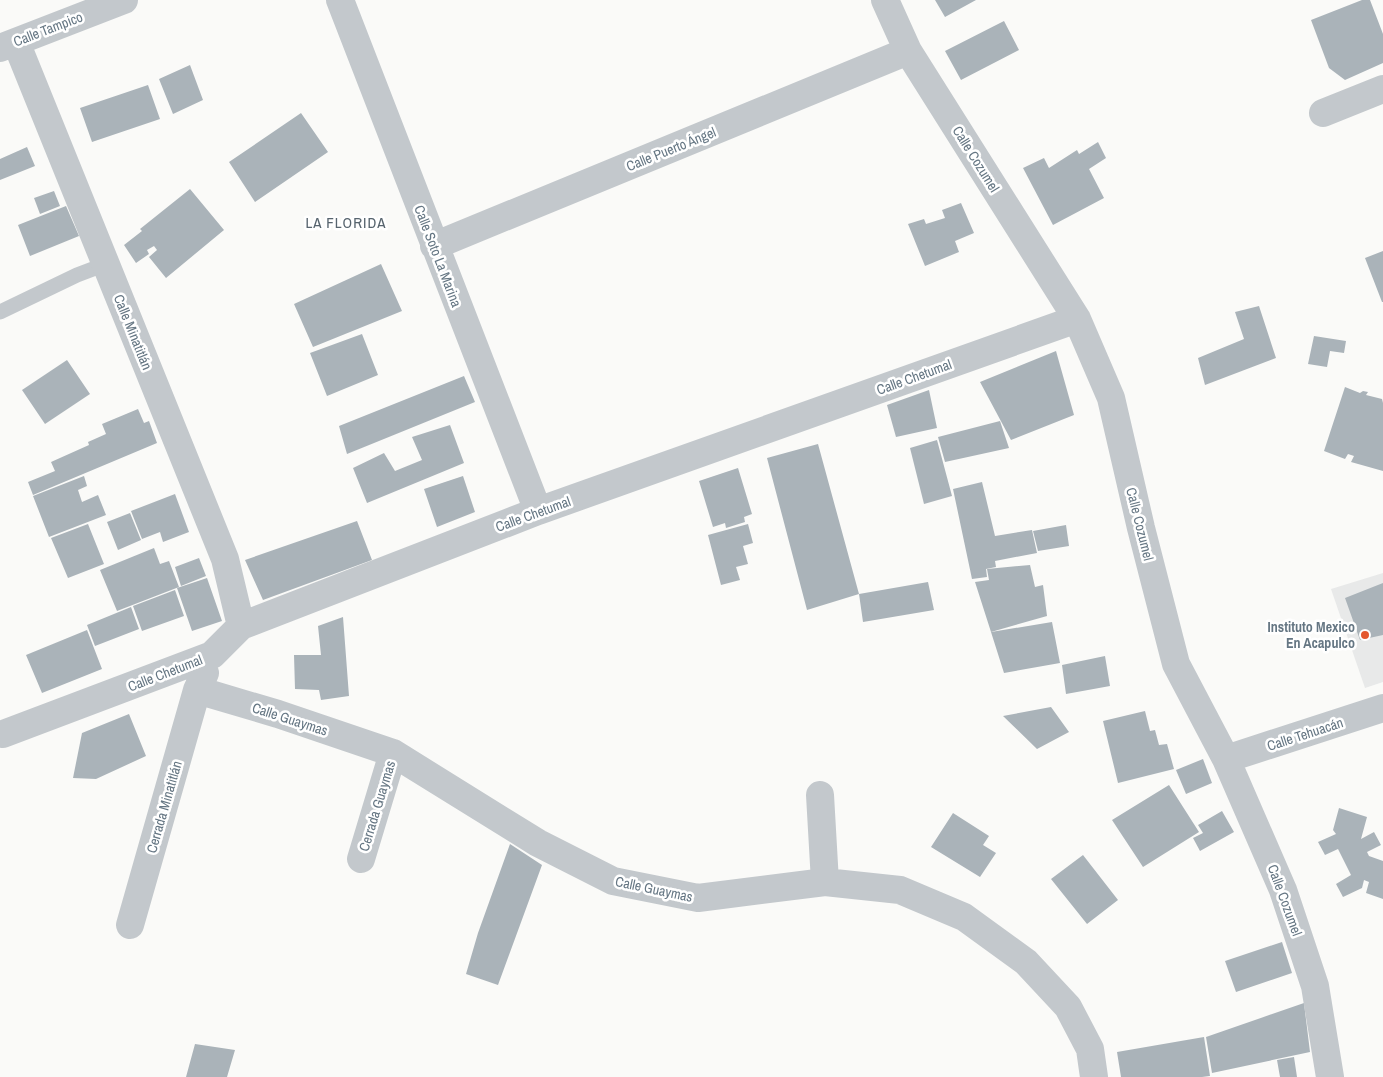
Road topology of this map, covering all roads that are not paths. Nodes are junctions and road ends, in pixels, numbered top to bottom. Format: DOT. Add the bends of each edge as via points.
graph roads {
  1 [pos="124,0"];
  2 [pos="340,0"];
  3 [pos="885,0"];
  4 [pos="8,45"];
  5 [pos="908,51"];
  6 [pos="1383,89"];
  7 [pos="1323,112"];
  8 [pos="434,246"];
  9 [pos="106,264"];
  10 [pos="0,312"];
  11 [pos="1077,319"];
  12 [pos="538,511"];
  13 [pos="241,626"];
  14 [pos="212,655"];
  15 [pos="197,690"];
  16 [pos="1383,708"];
  17 [pos="3,734"];
  18 [pos="392,753"];
  19 [pos="1226,759"];
  20 [pos="820,795"];
  21 [pos="361,859"];
  22 [pos="825,882"];
  23 [pos="130,924"];
  24 [pos="1094,1077"];
  25 [pos="1330,1077"];
  1 -- 4 [label="street, Calle Tampico"];
  2 -- 8 [label="street, Calle Soto La Marina"];
  3 -- 5 [label="street, Calle Cozumel"];
  4 -- 9 [label="street, Calle Minatitlán"];
  5 -- 8 [label="street, Calle Puerto Ángel"];
  5 -- 11 [label="street, Calle Cozumel"];
  6 -- 7 [label="street"];
  8 -- 12 [label="street, Calle Soto La Marina"];
  9 -- 10 [label="lane"];
  9 -- 13 [label="street, Calle Minatitlán" via="225,559"];
  11 -- 12 [label="street, Calle Chetumal"];
  11 -- 19 [label="street, Calle Cozumel" via="1111,398 1176,664"];
  12 -- 13 [label="street, Calle Chetumal"];
  13 -- 14 [label="street, Calle Chetumal"];
  14 -- 15 [label="street"];
  14 -- 17 [label="street, Calle Chetumal"];
  15 -- 18 [label="street, Calle Guaymas"];
  15 -- 23 [label="street, Cerrada Minatitlán"];
  16 -- 19 [label="street, Calle Tehuacán"];
  18 -- 21 [label="street, Cerrada Guaymas"];
  18 -- 22 [label="street, Calle Guaymas" via="538,843 612,881 698,898"];
  19 -- 25 [label="street, Calle Cozumel" via="1282,890 1315,986"];
  20 -- 22 [label="street"];
  22 -- 24 [label="street, Calle Guaymas" via="900,890 964,917 1026,962 1068,1007 1090,1049"];
}
